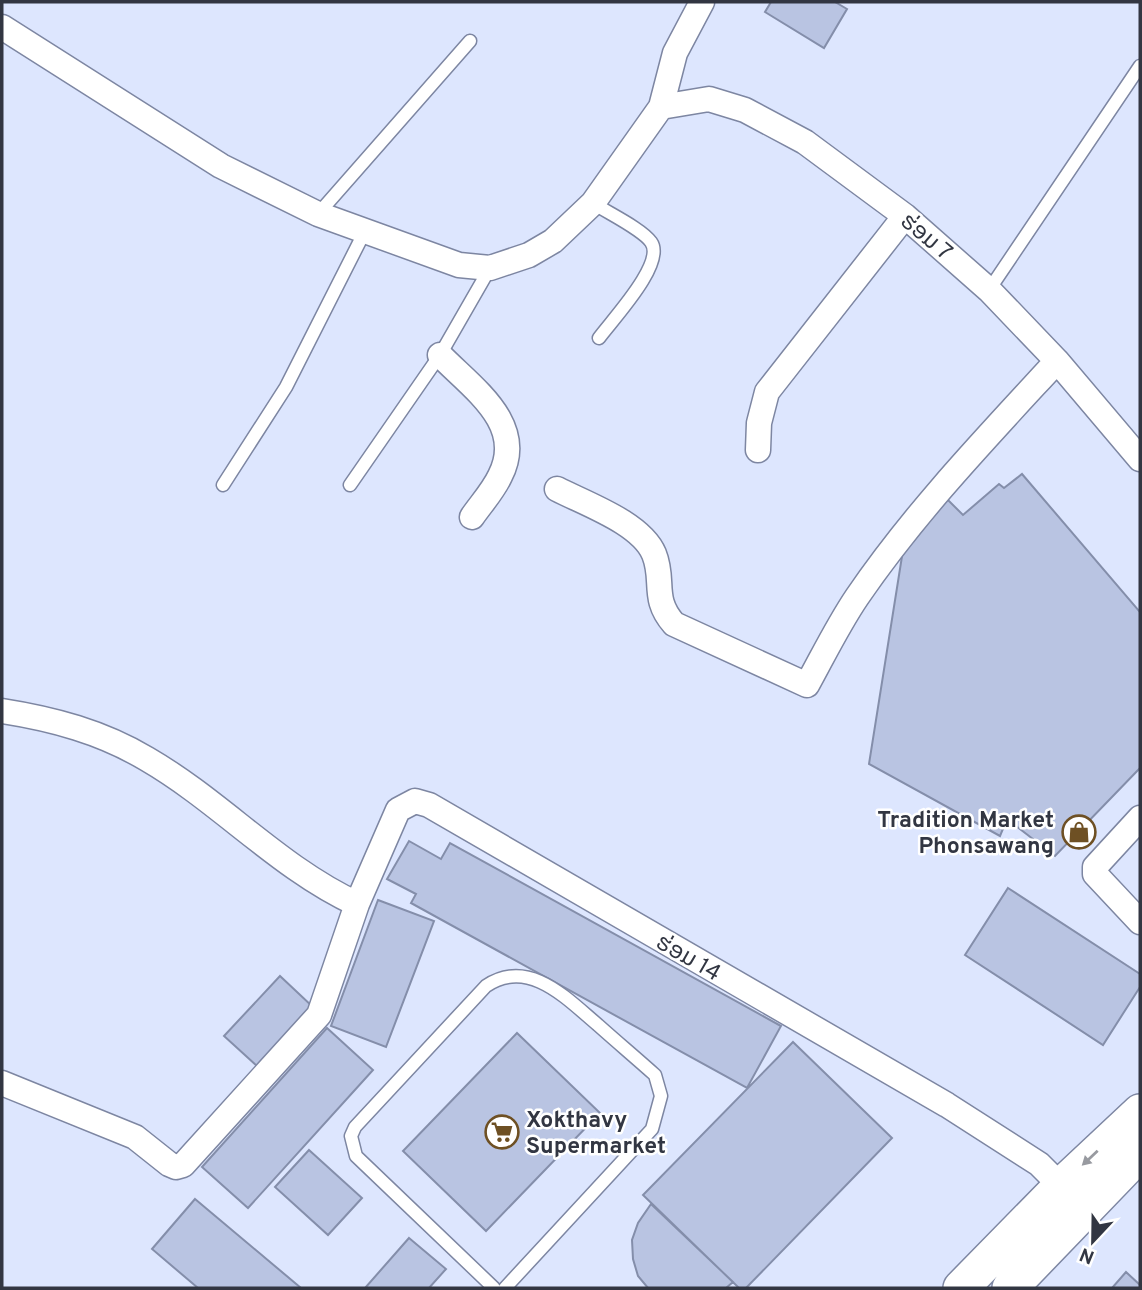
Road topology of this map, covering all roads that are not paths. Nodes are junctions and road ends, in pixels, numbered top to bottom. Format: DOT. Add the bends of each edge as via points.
graph roads {
  1 [pos="702,2"];
  2 [pos="2,27"];
  3 [pos="470,41"];
  4 [pos="1140,66"];
  5 [pos="661,107"];
  6 [pos="593,203"];
  7 [pos="318,214"];
  8 [pos="905,216"];
  9 [pos="364,233"];
  10 [pos="490,268"];
  11 [pos="989,290"];
  12 [pos="600,338"];
  13 [pos="440,355"];
  14 [pos="1057,361"];
  15 [pos="758,450"];
  16 [pos="1140,459"];
  17 [pos="223,485"];
  18 [pos="350,485"];
  19 [pos="557,489"];
  20 [pos="472,517"];
  21 [pos="2,710"];
  22 [pos="1140,818"];
  23 [pos="357,904"];
  24 [pos="1140,922"];
  25 [pos="2,1083"];
  26 [pos="1140,1112"];
  27 [pos="1140,1153"];
  28 [pos="1061,1186"];
  29 [pos="494,1288"];
  30 [pos="505,1288"];
  31 [pos="961,1288"];
  32 [pos="1010,1288"];
  1 -- 5 [label="street" via="675,53"];
  2 -- 7 [label="street" via="221,166"];
  3 -- 7 [label="lane"];
  4 -- 11 [label="lane"];
  5 -- 6 [label="street"];
  5 -- 8 [label="street, ຮ່ອມ 7" via="709,99 745,110 804,142"];
  6 -- 10 [label="street" via="553,241"];
  6 -- 12 [label="lane" via="650,240 656,251 653,266"];
  7 -- 9 [label="street"];
  8 -- 11 [label="street, ຮ່ອມ 7"];
  8 -- 15 [label="street" via="767,391"];
  9 -- 10 [label="street" via="459,265"];
  9 -- 17 [label="lane" via="286,387"];
  10 -- 13 [label="lane"];
  11 -- 14 [label="street, ຮ່ອມ 7"];
  13 -- 18 [label="lane"];
  13 -- 20 [label="street" via="497,414 507,433 501,475"];
  14 -- 16 [label="street, ຮ່ອມ 7"];
  14 -- 19 [label="street" via="900,540 856,599 807,685 674,625 661,610 654,555 640,532"];
  21 -- 23 [label="street" via="54,719 148,759 323,888"];
  22 -- 24 [label="street" via="1095,867 1095,874"];
  23 -- 25 [label="street, ຮ່ອມ 14" via="319,1015 183,1164 169,1164 135,1137"];
  23 -- 28 [label="street, ຮ່ອມ 14" via="398,810 422,802 947,1105 1040,1164"];
  26 -- 28 [label="main road, one-way"];
  27 -- 32 [label="main road"];
  28 -- 31 [label="main road"];
  29 -- 30 [label="lane" via="356,1156 351,1136 486,986 517,975 555,988 656,1075 661,1096 652,1129"];
}
